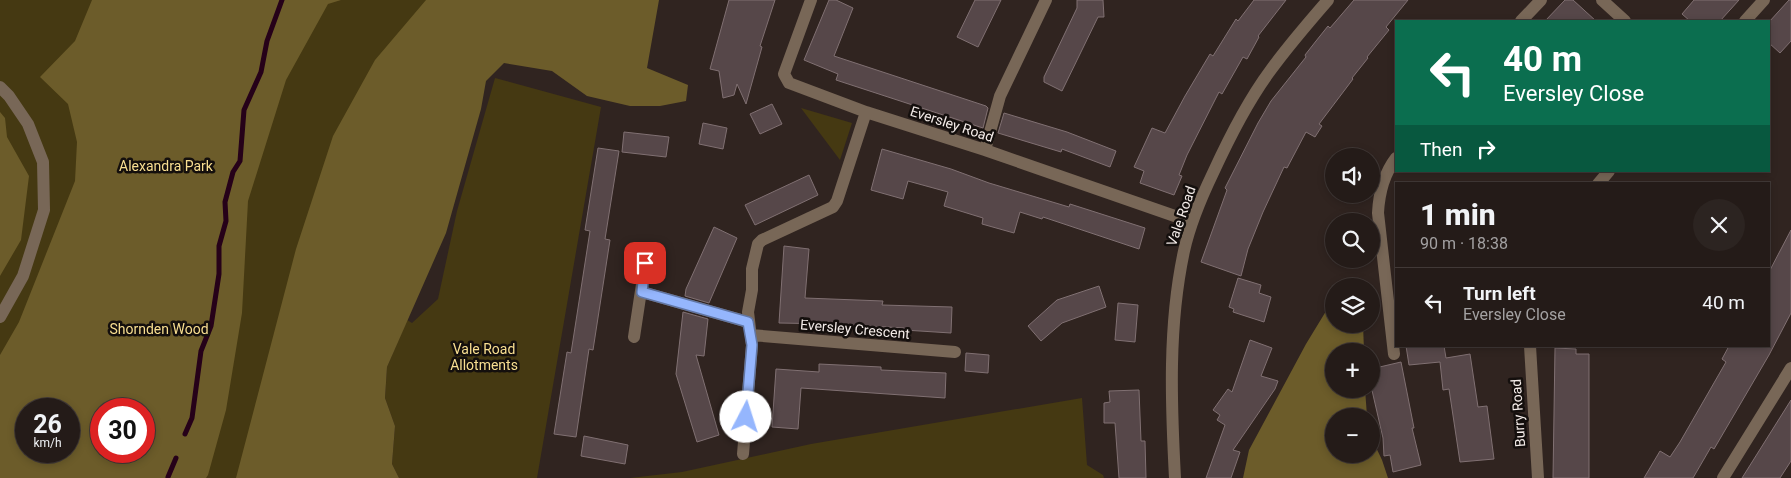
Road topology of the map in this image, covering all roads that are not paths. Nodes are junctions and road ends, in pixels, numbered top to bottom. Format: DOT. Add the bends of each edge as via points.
graph roads {
  1 [pos="812,0"];
  2 [pos="1046,0"];
  3 [pos="1328,0"];
  4 [pos="1541,0"];
  5 [pos="1602,0"];
  6 [pos="1764,0"];
  7 [pos="1522,20"];
  8 [pos="1624,20"];
  9 [pos="1746,20"];
  10 [pos="0,87"];
  11 [pos="866,112"];
  12 [pos="985,150"];
  13 [pos="1395,160"];
  14 [pos="1608,172"];
  15 [pos="1600,182"];
  16 [pos="1192,222"];
  17 [pos="646,251"];
  18 [pos="642,292"];
  19 [pos="0,317"];
  20 [pos="748,322"];
  21 [pos="751,335"];
  22 [pos="634,336"];
  23 [pos="1530,347"];
  24 [pos="955,352"];
  25 [pos="1394,354"];
  26 [pos="1791,368"];
  27 [pos="742,454"];
  28 [pos="1175,478"];
  29 [pos="1538,478"];
  30 [pos="1723,478"];
  1 -- 11 [label="street, Eversley Road" via="784,74 786,79 789,83"];
  2 -- 12 [label="street" via="1000,96"];
  3 -- 16 [label="street, Vale Road" via="1270,71 1248,104 1227,142"];
  4 -- 7 [label="street"];
  5 -- 8 [label="street"];
  6 -- 9 [label="street"];
  10 -- 19 [label="street" via="28,124 43,162 44,210 22,276"];
  11 -- 12 [label="street, Eversley Road"];
  11 -- 20 [label="street" via="833,207 758,244 752,269"];
  12 -- 16 [label="street, Eversley Road"];
  13 -- 25 [label="street" via="1383,181 1378,214"];
  14 -- 15 [label="street"];
  16 -- 28 [label="street, Vale Road" via="1177,288 1173,332"];
  17 -- 18 [label="street"];
  18 -- 20 [label="street"];
  18 -- 22 [label="street"];
  20 -- 21 [label="street"];
  21 -- 24 [label="street, Eversley Crescent"];
  21 -- 27 [label="street"];
  23 -- 29 [label="street, Burry Road"];
  26 -- 30 [label="street"];
}
